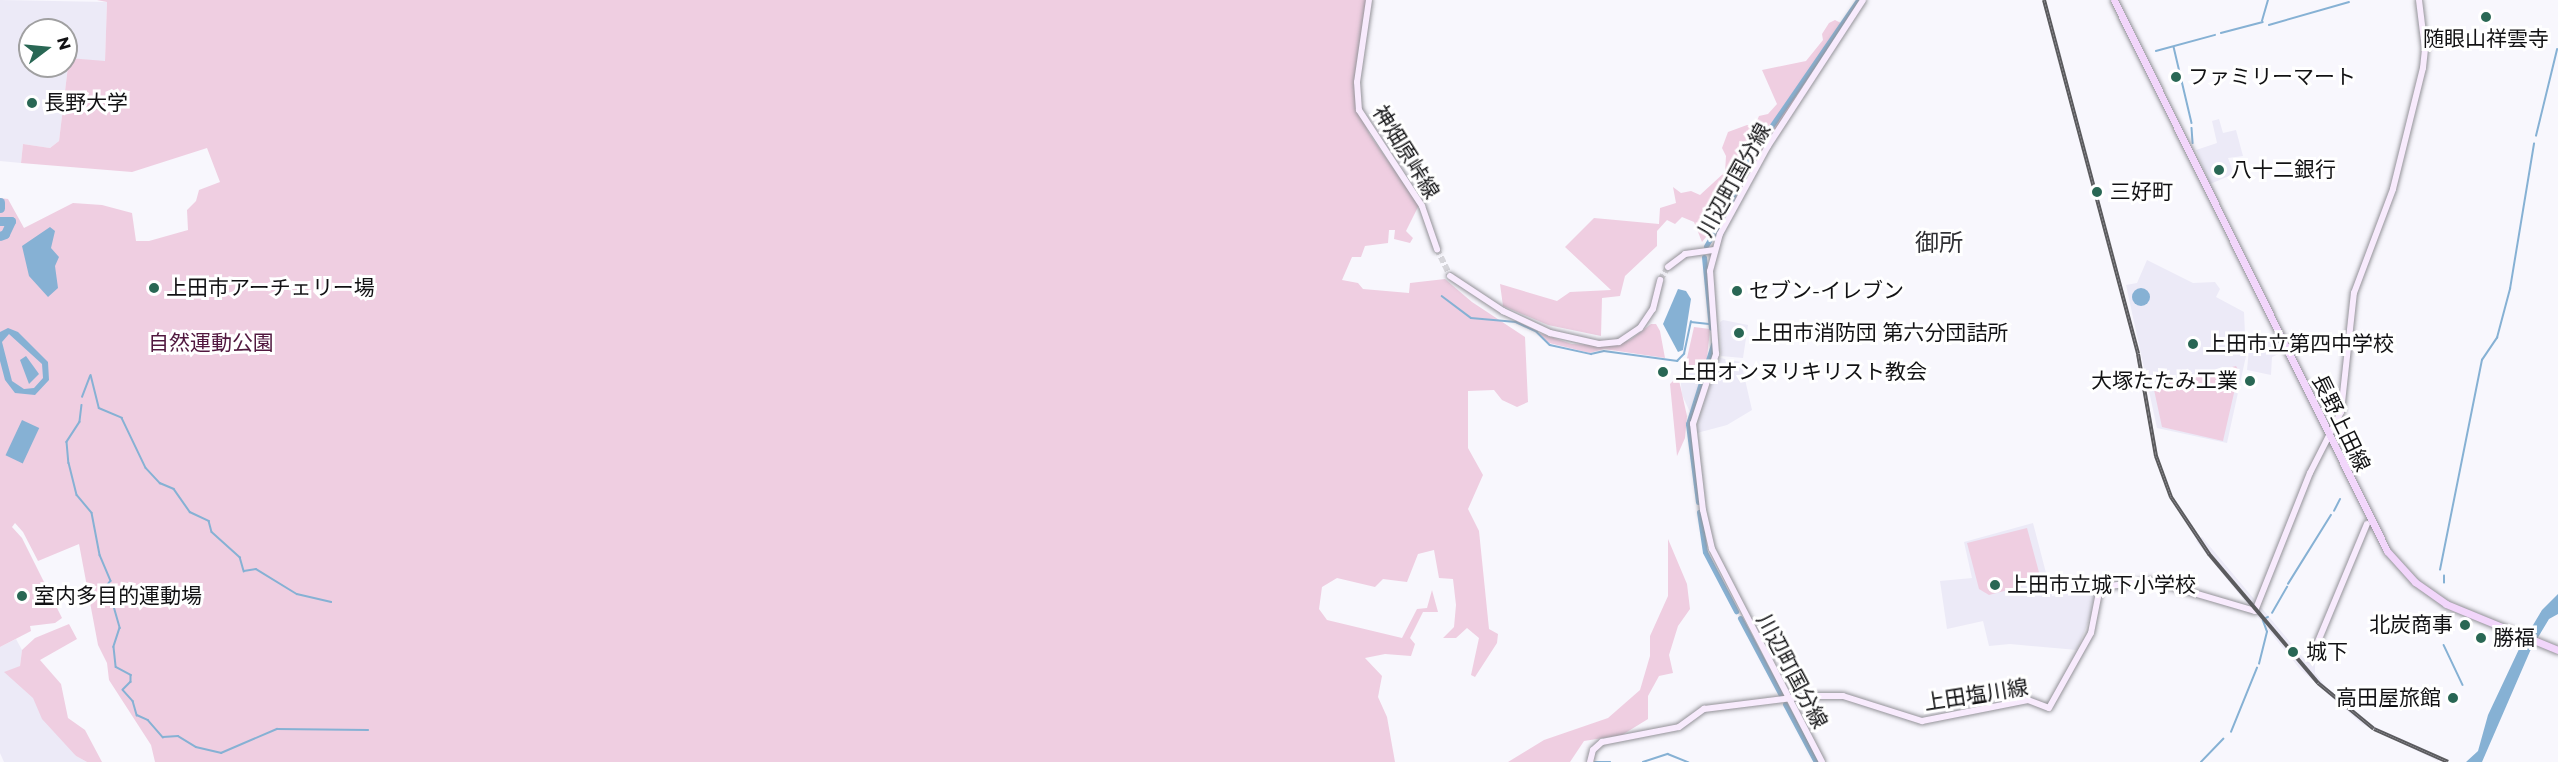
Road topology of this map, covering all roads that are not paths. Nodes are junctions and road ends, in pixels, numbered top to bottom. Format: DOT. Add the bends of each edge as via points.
graph roads {
  1 [pos="1369,0"];
  2 [pos="1863,0"];
  3 [pos="2114,0"];
  4 [pos="2419,0"];
  5 [pos="1437,249"];
  6 [pos="1713,250"];
  7 [pos="1668,267"];
  8 [pos="1450,276"];
  9 [pos="1660,280"];
  10 [pos="2330,435"];
  11 [pos="2367,524"];
  12 [pos="2558,650"];
  13 [pos="2312,656"];
  14 [pos="1788,699"];
  15 [pos="1590,762"];
  16 [pos="1822,762"];
  1 -- 5 [label="street, 神畑原峠線" via="1357,82 1359,110 1422,206"];
  2 -- 6 [label="street, 川辺町国分線" via="1768,146"];
  3 -- 10 [label="main road, 長野上田線"];
  4 -- 10 [label="street" via="2425,49 2423,68 2393,189 2354,293 2345,397 2338,423"];
  6 -- 7 [label="street" via="1685,254"];
  6 -- 14 [label="street, 川辺町国分線" via="1710,271 1717,348 1692,433 1703,510 1716,559"];
  8 -- 9 [label="street" via="1503,311 1550,333 1599,344 1627,338 1645,323"];
  10 -- 12 [label="main road, 長野上田線" via="2373,528 2415,582 2445,604"];
  10 -- 14 [label="street, 上田塩川線" via="2279,546 2255,611 2153,581 2100,587 2091,633 2049,708 2039,701 2022,700 1922,721 1843,696"];
  11 -- 13 [label="street"];
  14 -- 15 [label="street, 上田塩川線" via="1704,709 1679,727 1602,742 1593,750"];
  14 -- 16 [label="street, 川辺町国分線"];
}
